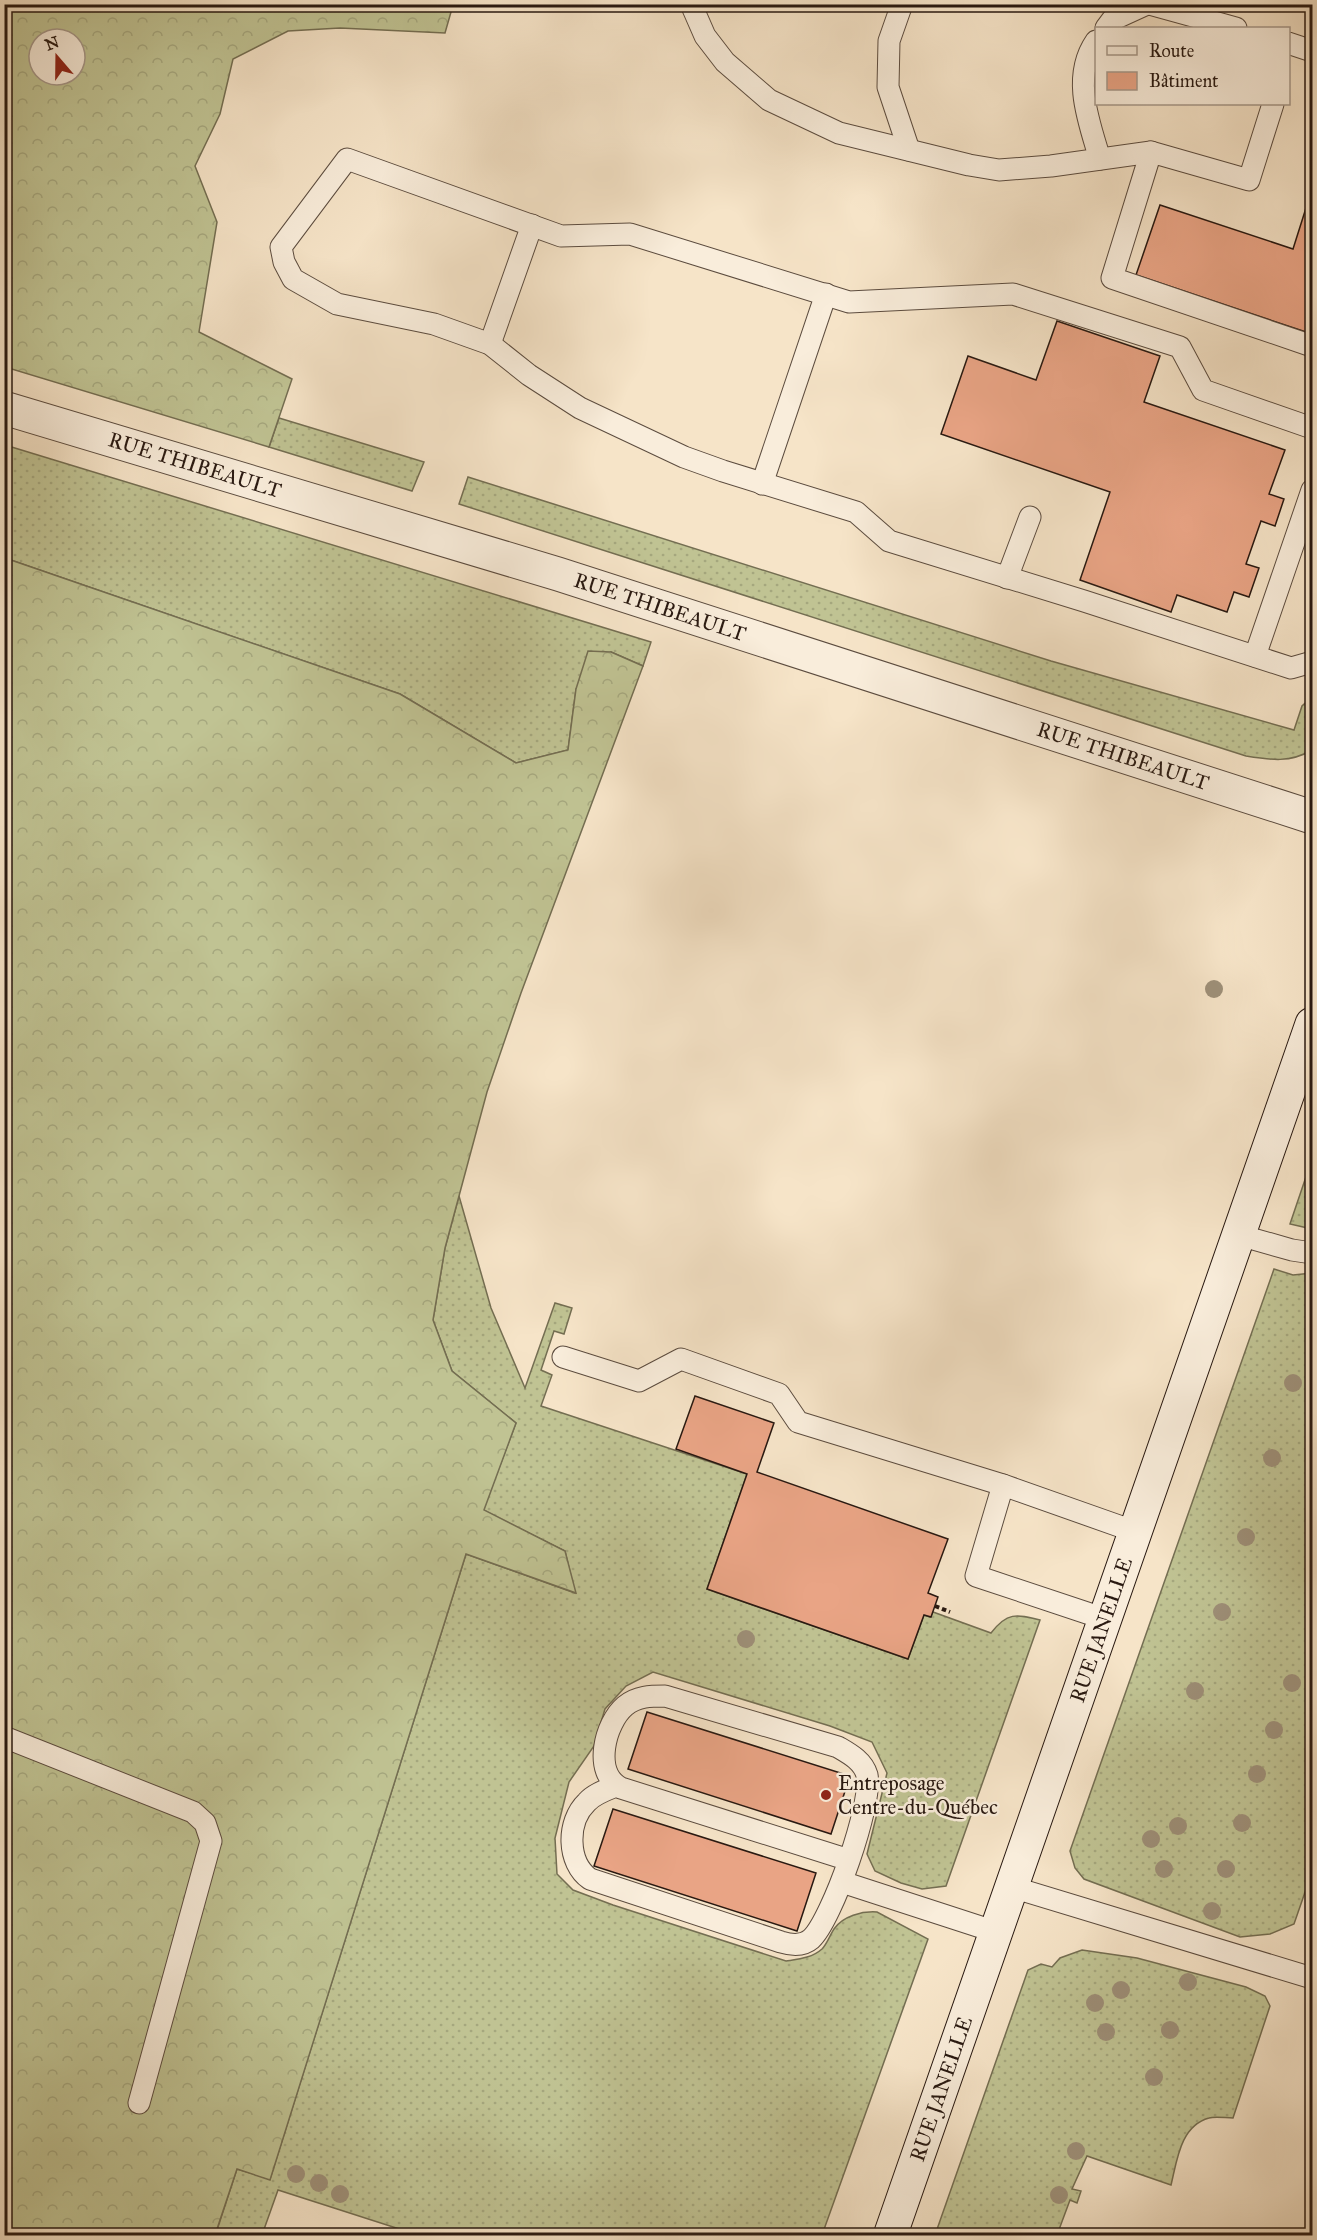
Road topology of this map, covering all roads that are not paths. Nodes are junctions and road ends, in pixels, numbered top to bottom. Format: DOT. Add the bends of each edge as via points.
graph roads {
  1 [pos="691,4"];
  2 [pos="902,4"];
  3 [pos="1148,4"];
  4 [pos="1107,27"];
  5 [pos="1232,27"];
  6 [pos="1095,42"];
  7 [pos="1290,47"];
  8 [pos="1312,51"];
  9 [pos="1273,105"];
  10 [pos="909,150"];
  11 [pos="1151,152"];
  12 [pos="1100,159"];
  13 [pos="532,225"];
  14 [pos="826,294"];
  15 [pos="490,344"];
  16 [pos="1312,346"];
  17 [pos="4,408"];
  18 [pos="1312,428"];
  19 [pos="762,484"];
  20 [pos="1312,489"];
  21 [pos="1030,517"];
  22 [pos="1007,578"];
  23 [pos="1256,656"];
  24 [pos="1312,662"];
  25 [pos="1312,817"];
  26 [pos="1312,1024"];
  27 [pos="1239,1235"];
  28 [pos="1312,1252"];
  29 [pos="563,1357"];
  30 [pos="1003,1485"];
  31 [pos="1136,1532"];
  32 [pos="1105,1619"];
  33 [pos="4,1737"];
  34 [pos="616,1786"];
  35 [pos="849,1860"];
  36 [pos="842,1882"];
  37 [pos="1012,1887"];
  38 [pos="996,1932"];
  39 [pos="1312,1978"];
  40 [pos="139,2103"];
  41 [pos="890,2235"];
  1 -- 10 [label="lane" via="705,36 725,62 769,100 839,133"];
  2 -- 10 [label="lane" via="889,41 888,87"];
  3 -- 4 [label="lane" via="1112,20"];
  3 -- 5 [label="lane"];
  6 -- 12 [label="lane" via="1083,78 1086,112"];
  7 -- 8 [label="lane"];
  9 -- 11 [label="lane" via="1249,180"];
  10 -- 12 [label="lane" via="999,170"];
  11 -- 12 [label="lane"];
  11 -- 16 [label="lane" via="1112,278"];
  13 -- 14 [label="lane" via="561,236 630,234"];
  13 -- 15 [label="lane"];
  13 -- 15 [label="lane" via="347,159 281,247 293,279 337,304 434,324"];
  14 -- 18 [label="lane" via="849,302 1013,294 1180,347 1203,390"];
  14 -- 19 [label="lane"];
  15 -- 19 [label="lane" via="580,408 684,457"];
  17 -- 25 [label="street, RUE THIBEAULT" via="558,574"];
  19 -- 22 [label="lane" via="856,512 889,542"];
  20 -- 23 [label="lane"];
  21 -- 22 [label="lane"];
  22 -- 23 [label="lane"];
  23 -- 24 [label="lane" via="1291,668"];
  26 -- 27 [label="street, RUE JANELLE"];
  27 -- 28 [label="lane"];
  27 -- 31 [label="street, RUE JANELLE"];
  29 -- 30 [label="lane" via="639,1381 681,1359 779,1394 798,1422"];
  30 -- 31 [label="lane"];
  30 -- 32 [label="lane" via="976,1576"];
  31 -- 32 [label="street, RUE JANELLE"];
  32 -- 37 [label="street, RUE JANELLE"];
  33 -- 40 [label="lane" via="193,1812 205,1823 211,1841"];
  34 -- 35 [label="lane"];
  34 -- 35 [label="lane" via="605,1763 605,1745 618,1714 639,1698 665,1696 838,1747 861,1763 867,1775 865,1803"];
  34 -- 36 [label="lane" via="586,1803 577,1817 572,1838 575,1862 590,1879 790,1945 811,1939"];
  35 -- 36 [label="lane"];
  36 -- 38 [label="lane"];
  37 -- 38 [label="street, RUE JANELLE"];
  37 -- 39 [label="lane"];
  38 -- 41 [label="street, RUE JANELLE"];
}
